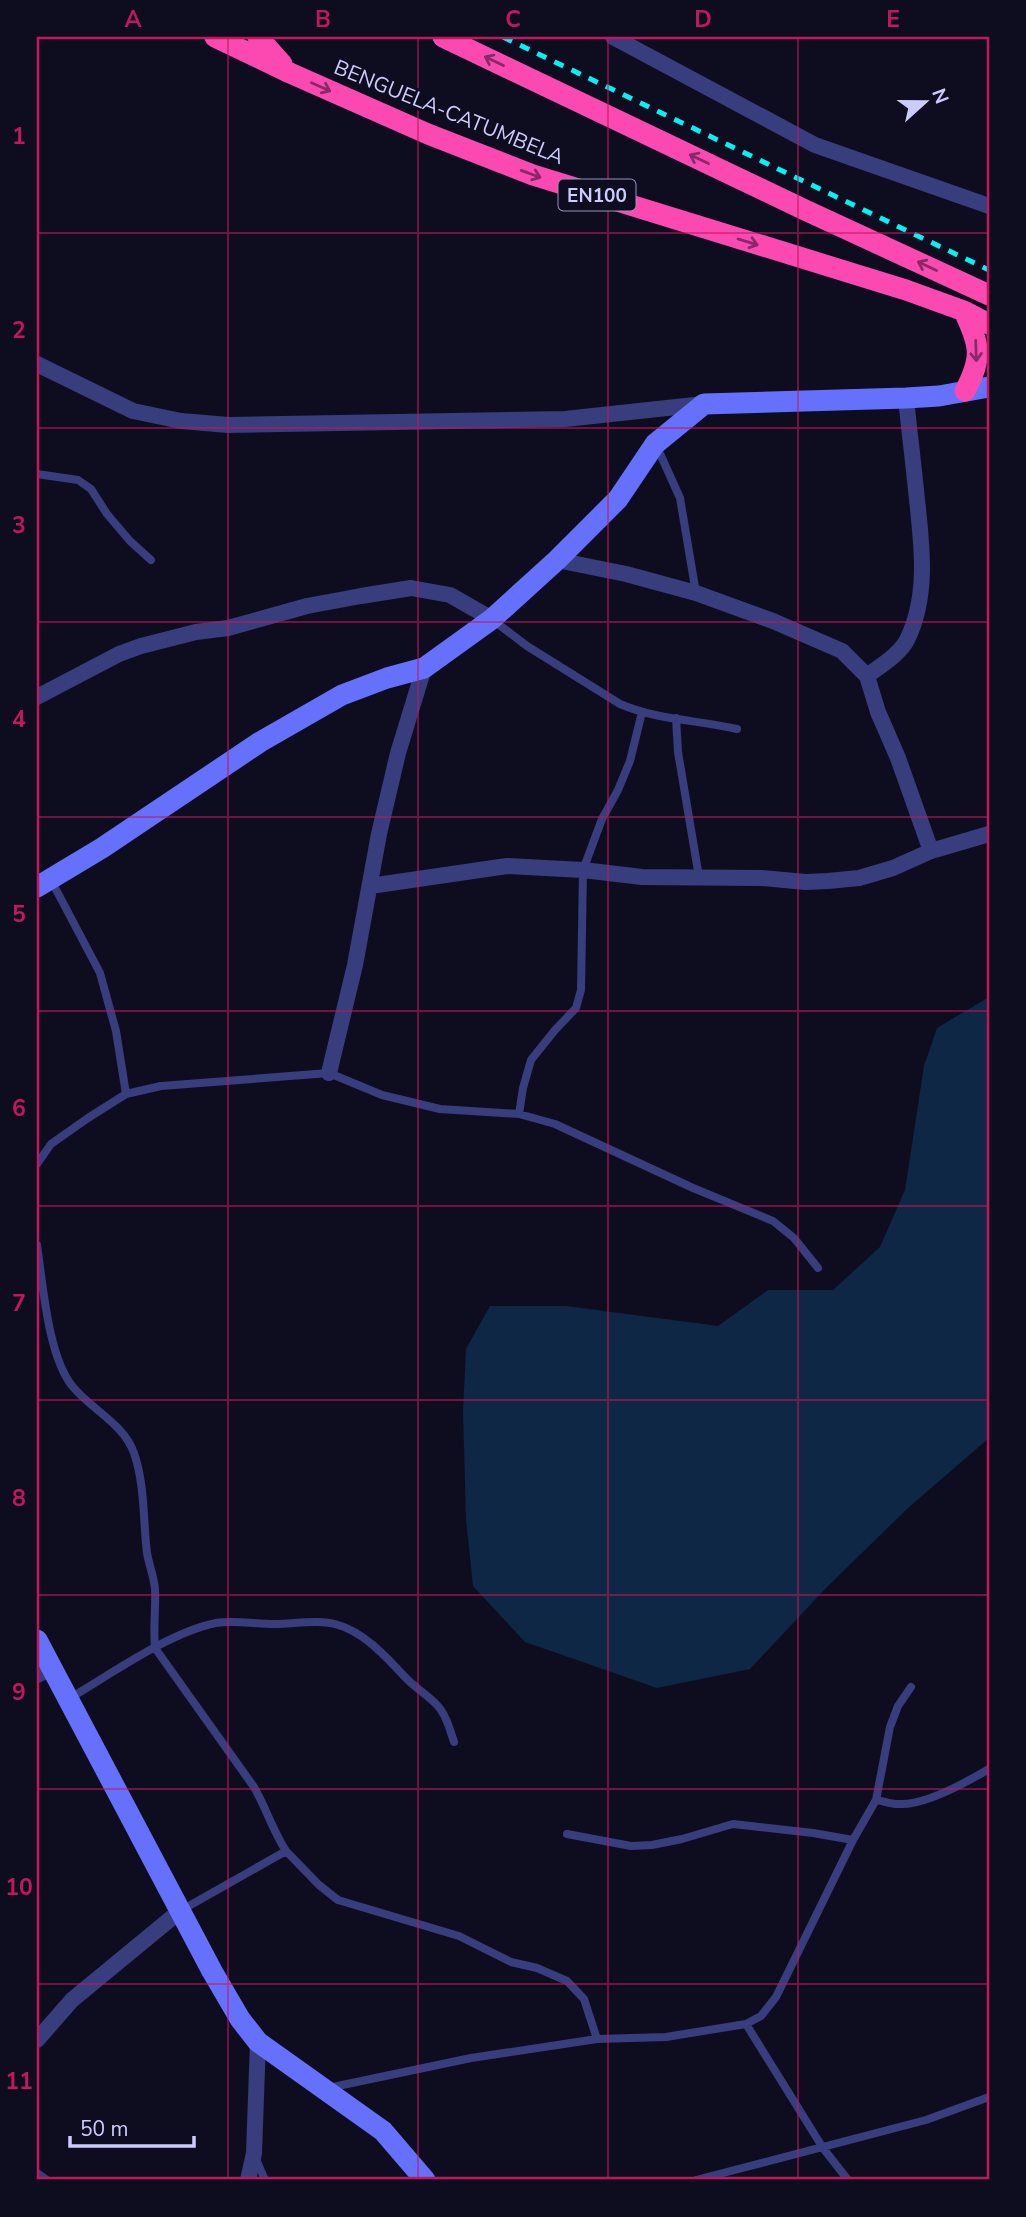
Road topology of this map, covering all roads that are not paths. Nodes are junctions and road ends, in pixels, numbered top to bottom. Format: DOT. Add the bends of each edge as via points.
graph roads {
  1 [pos="215,37"];
  2 [pos="258,37"];
  3 [pos="443,37"];
  4 [pos="613,37"];
  5 [pos="290,74"];
  6 [pos="989,206"];
  7 [pos="989,295"];
  8 [pos="964,311"];
  9 [pos="989,324"];
  10 [pos="37,364"];
  11 [pos="989,387"];
  12 [pos="965,391"];
  13 [pos="906,398"];
  14 [pos="704,404"];
  15 [pos="655,444"];
  16 [pos="37,474"];
  17 [pos="151,560"];
  18 [pos="557,560"];
  19 [pos="696,593"];
  20 [pos="492,619"];
  21 [pos="424,668"];
  22 [pos="867,676"];
  23 [pos="37,696"];
  24 [pos="642,712"];
  25 [pos="676,718"];
  26 [pos="737,729"];
  27 [pos="989,834"];
  28 [pos="931,851"];
  29 [pos="583,870"];
  30 [pos="700,878"];
  31 [pos="44,884"];
  32 [pos="370,886"];
  33 [pos="330,1073"];
  34 [pos="126,1094"];
  35 [pos="519,1114"];
  36 [pos="37,1164"];
  37 [pos="37,1245"];
  38 [pos="818,1268"];
  39 [pos="37,1640"];
  40 [pos="155,1648"];
  41 [pos="44,1672"];
  42 [pos="911,1687"];
  43 [pos="68,1700"];
  44 [pos="454,1742"];
  45 [pos="989,1769"];
  46 [pos="876,1800"];
  47 [pos="567,1834"];
  48 [pos="853,1840"];
  49 [pos="286,1851"];
  50 [pos="180,1911"];
  51 [pos="746,2024"];
  52 [pos="597,2039"];
  53 [pos="37,2040"];
  54 [pos="258,2042"];
  55 [pos="324,2089"];
  56 [pos="989,2097"];
  57 [pos="822,2148"];
  58 [pos="254,2153"];
  59 [pos="37,2173"];
  60 [pos="47,2180"];
  61 [pos="248,2180"];
  62 [pos="265,2180"];
  63 [pos="425,2180"];
  64 [pos="696,2180"];
  65 [pos="848,2180"];
  1 -- 5 [label="highway, BENGUELA-CATUMBELA / EN100"];
  2 -- 5 [label="highway"];
  7 -- 3 [label="highway, one-way"];
  4 -- 6 [label="street" via="815,145"];
  5 -- 8 [label="highway, BENGUELA-CATUMBELA / EN100, one-way" via="533,175"];
  8 -- 9 [label="highway, BENGUELA-CATUMBELA / EN100"];
  8 -- 12 [label="highway, one-way" via="979,350"];
  10 -- 14 [label="street" via="133,411 228,425 565,419"];
  11 -- 12 [label="street"];
  12 -- 13 [label="street"];
  13 -- 14 [label="street"];
  13 -- 22 [label="street" via="922,550 920,595 906,642"];
  14 -- 15 [label="street"];
  15 -- 18 [label="street" via="618,499"];
  15 -- 19 [label="lane" via="680,498"];
  16 -- 17 [label="lane" via="78,480 91,488 107,514"];
  18 -- 19 [label="street"];
  18 -- 20 [label="street"];
  19 -- 22 [label="street" via="842,651"];
  20 -- 21 [label="street"];
  20 -- 23 [label="street" via="450,595 424,590 361,596 141,646"];
  20 -- 24 [label="lane" via="566,673"];
  21 -- 31 [label="street" via="342,695 319,708"];
  21 -- 32 [label="street" via="387,799"];
  22 -- 28 [label="street"];
  24 -- 25 [label="lane"];
  24 -- 29 [label="lane" via="630,761"];
  25 -- 26 [label="lane"];
  25 -- 30 [label="lane"];
  27 -- 28 [label="street"];
  28 -- 30 [label="street" via="859,878 806,882"];
  29 -- 30 [label="street"];
  29 -- 32 [label="street" via="507,866"];
  29 -- 35 [label="lane" via="581,990 576,1008 531,1060"];
  31 -- 34 [label="lane" via="100,973"];
  32 -- 33 [label="street"];
  33 -- 34 [label="lane" via="162,1086"];
  33 -- 35 [label="lane" via="383,1095 440,1109"];
  34 -- 36 [label="lane" via="51,1144"];
  35 -- 38 [label="lane" via="555,1124 773,1221"];
  37 -- 40 [label="lane" via="53,1343 63,1373 125,1436 134,1452 155,1589"];
  39 -- 41 [label="street"];
  40 -- 43 [label="lane"];
  40 -- 44 [label="lane" via="218,1623 338,1625 354,1631 387,1657 438,1705"];
  40 -- 49 [label="lane" via="254,1787"];
  41 -- 43 [label="street"];
  42 -- 46 [label="lane" via="890,1727"];
  43 -- 50 [label="street"];
  45 -- 46 [label="lane" via="922,1800 899,1805"];
  46 -- 48 [label="lane"];
  47 -- 48 [label="lane" via="652,1845 733,1824"];
  48 -- 51 [label="lane" via="776,1997 761,2016"];
  49 -- 50 [label="lane"];
  49 -- 52 [label="lane" via="338,1900 459,1936 511,1962 567,1981 584,1999"];
  50 -- 53 [label="street" via="72,2000"];
  50 -- 54 [label="street" via="240,2019"];
  51 -- 52 [label="lane" via="666,2036"];
  51 -- 57 [label="lane"];
  52 -- 55 [label="lane"];
  54 -- 55 [label="street"];
  54 -- 58 [label="street"];
  55 -- 63 [label="street" via="383,2130"];
  56 -- 57 [label="lane" via="926,2120"];
  57 -- 64 [label="lane"];
  57 -- 65 [label="lane"];
  58 -- 61 [label="street"];
  58 -- 62 [label="lane"];
  59 -- 60 [label="lane"];
}
